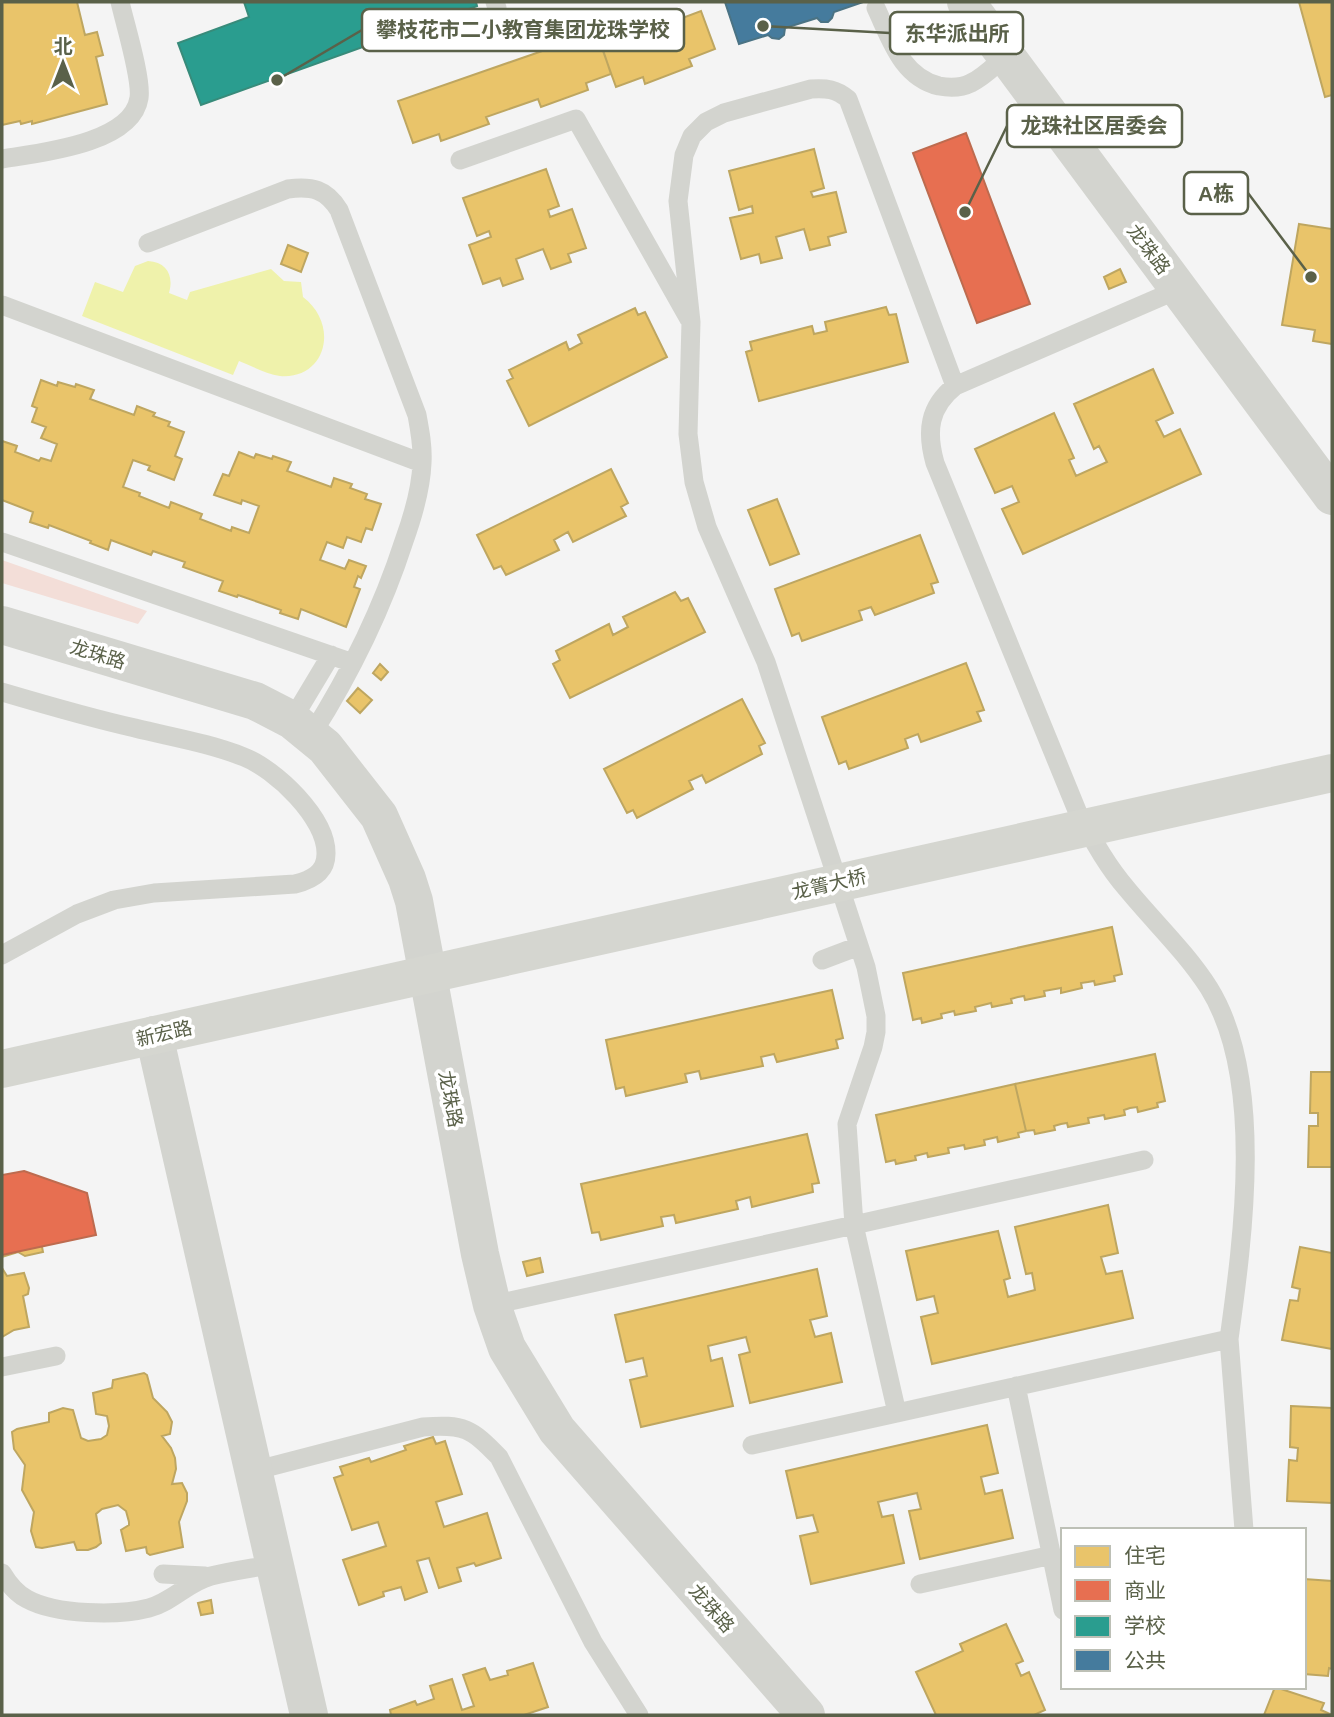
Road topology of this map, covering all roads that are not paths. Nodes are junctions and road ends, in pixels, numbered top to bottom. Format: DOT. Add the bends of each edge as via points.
graph roads {
  1 [pos="120,2"];
  2 [pos="966,2"];
  3 [pos="876,8"];
  4 [pos="1006,56"];
  5 [pos="2,159"];
  6 [pos="460,160"];
  7 [pos="148,243"];
  8 [pos="1179,289"];
  9 [pos="2,305"];
  10 [pos="691,322"];
  11 [pos="955,386"];
  12 [pos="422,463"];
  13 [pos="1332,496"];
  14 [pos="2,542"];
  15 [pos="2,625"];
  16 [pos="331,655"];
  17 [pos="353,663"];
  18 [pos="2,692"];
  19 [pos="302,727"];
  20 [pos="1332,773"];
  21 [pos="859,946"];
  22 [pos="2,955"];
  23 [pos="822,960"];
  24 [pos="326,996"];
  25 [pos="154,1035"];
  26 [pos="2,1069"];
  27 [pos="1144,1160"];
  28 [pos="853,1225"];
  29 [pos="492,1305"];
  30 [pos="1229,1339"];
  31 [pos="56,1356"];
  32 [pos="2,1367"];
  33 [pos="1016,1386"];
  34 [pos="897,1413"];
  35 [pos="752,1445"];
  36 [pos="253,1471"];
  37 [pos="1244,1528"];
  38 [pos="1052,1555"];
  39 [pos="275,1564"];
  40 [pos="2,1573"];
  41 [pos="163,1574"];
  42 [pos="210,1576"];
  43 [pos="920,1584"];
  44 [pos="1061,1600"];
  45 [pos="309,1715"];
  46 [pos="639,1715"];
  47 [pos="806,1715"];
  1 -- 5 [label="lane" via="138,84 134,112 120,127 99,138"];
  2 -- 4 [label="street, 龙珠路"];
  3 -- 4 [label="lane" via="904,65 930,84 961,87"];
  4 -- 8 [label="street, 龙珠路"];
  6 -- 10 [label="lane" via="576,119"];
  7 -- 12 [label="lane" via="288,189 319,189 331,197 417,415"];
  8 -- 11 [label="lane"];
  8 -- 13 [label="street, 龙珠路"];
  9 -- 12 [label="lane"];
  10 -- 11 [label="lane" via="678,201 684,155 692,136 724,113 811,89 839,91 854,110"];
  10 -- 21 [label="lane" via="688,434 699,503 766,662"];
  11 -- 30 [label="lane" via="935,409 930,430 932,452 1078,813 1099,852 1210,990 1236,1060 1244,1120 1245,1182 1242,1247"];
  12 -- 17 [label="lane" via="415,511 391,583"];
  14 -- 16 [label="lane"];
  15 -- 19 [label="street, 龙珠路" via="255,701"];
  16 -- 17 [label="lane"];
  16 -- 19 [label="lane"];
  17 -- 19 [label="lane" via="338,693"];
  18 -- 22 [label="lane" via="245,757 275,775 301,802 326,842 326,858 310,881 295,884 114,900 77,914"];
  19 -- 29 [label="street, 龙珠路" via="325,747 379,816 407,879"];
  20 -- 24 [label="main road, 龙箐大桥"];
  21 -- 23 [label="lane"];
  21 -- 28 [label="lane" via="876,1016 873,1047 847,1124"];
  24 -- 25 [label="main road, 新宏路"];
  25 -- 26 [label="main road, 新宏路"];
  25 -- 36 [label="street"];
  27 -- 28 [label="lane"];
  28 -- 29 [label="lane"];
  28 -- 34 [label="lane"];
  29 -- 47 [label="street, 龙珠路" via="507,1348 557,1430"];
  30 -- 33 [label="lane"];
  30 -- 37 [label="lane"];
  31 -- 32 [label="lane"];
  33 -- 34 [label="lane"];
  33 -- 38 [label="lane"];
  34 -- 35 [label="lane"];
  36 -- 39 [label="street"];
  36 -- 46 [label="lane" via="423,1427 452,1425 476,1434 499,1457 593,1642"];
  38 -- 43 [label="lane"];
  38 -- 44 [label="lane"];
  39 -- 42 [label="lane"];
  39 -- 45 [label="street"];
  40 -- 42 [label="lane" via="27,1599 78,1611 149,1608"];
  41 -- 42 [label="lane"];
}
